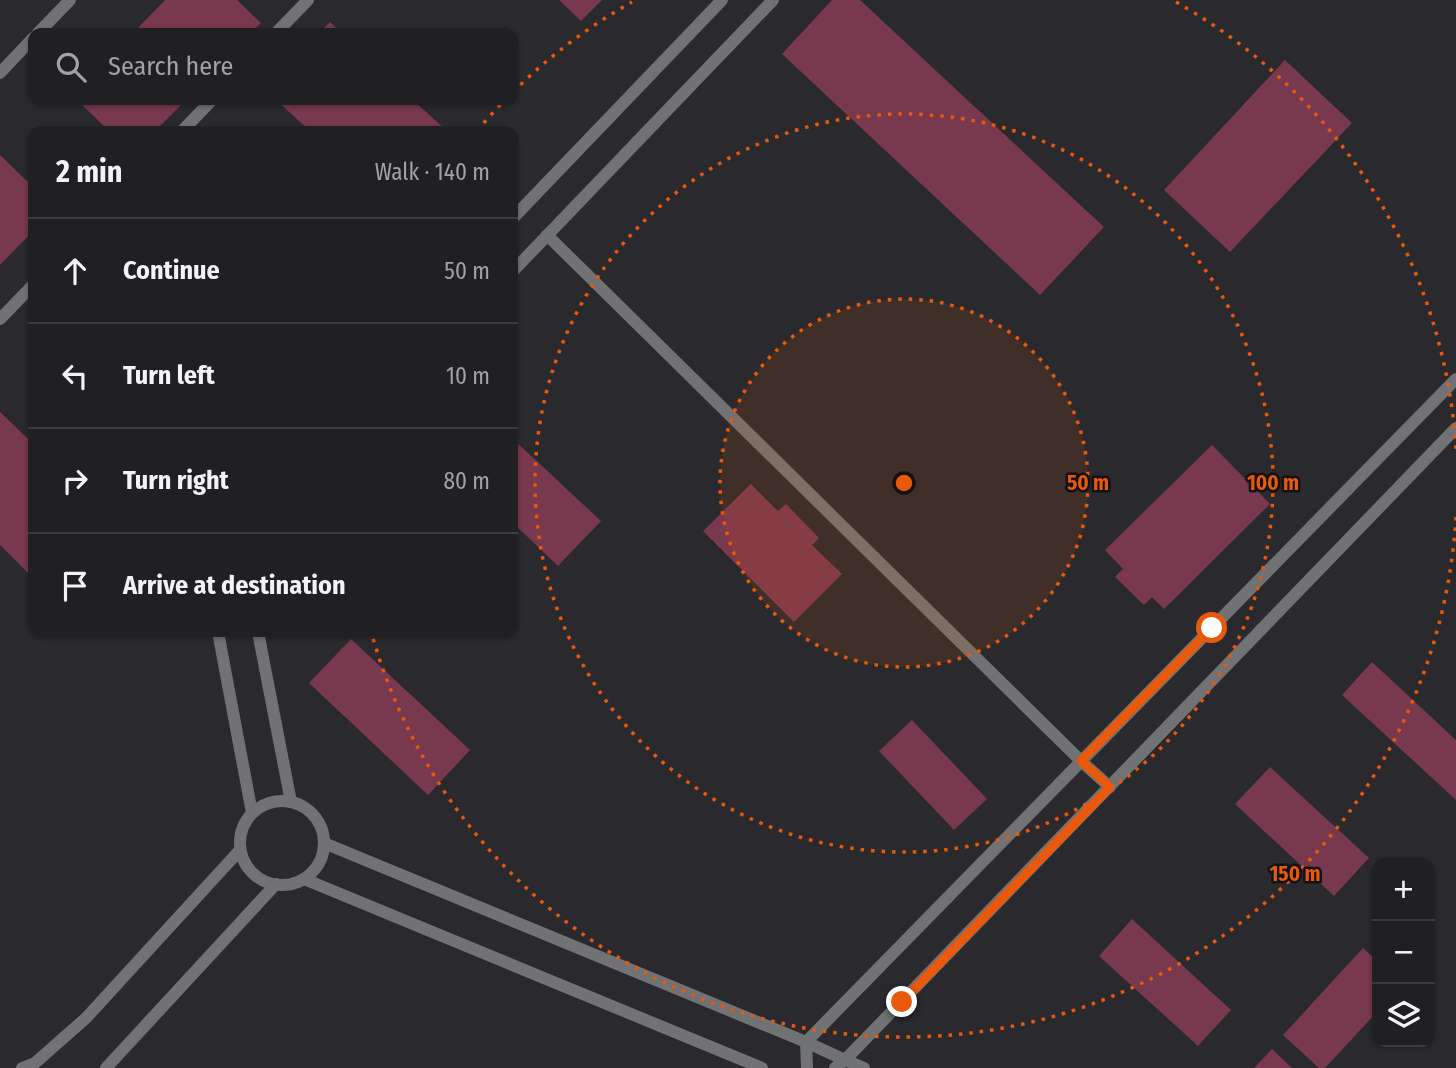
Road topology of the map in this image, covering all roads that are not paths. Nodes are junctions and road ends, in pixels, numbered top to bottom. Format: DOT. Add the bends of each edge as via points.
graph roads {
  1 [pos="69,0"];
  2 [pos="308,0"];
  3 [pos="722,0"];
  4 [pos="773,0"];
  5 [pos="43,28"];
  6 [pos="281,28"];
  7 [pos="28,43"];
  8 [pos="0,73"];
  9 [pos="207,105"];
  10 [pos="186,126"];
  11 [pos="518,213"];
  12 [pos="547,235"];
  13 [pos="518,266"];
  14 [pos="28,290"];
  15 [pos="0,319"];
  16 [pos="1456,379"];
  17 [pos="1456,428"];
  18 [pos="219,637"];
  19 [pos="259,637"];
  20 [pos="1081,761"];
  21 [pos="1110,787"];
  22 [pos="290,802"];
  23 [pos="252,813"];
  24 [pos="324,843"];
  25 [pos="240,850"];
  26 [pos="304,879"];
  27 [pos="276,884"];
  28 [pos="806,1042"];
  29 [pos="840,1064"];
  30 [pos="22,1068"];
  31 [pos="106,1068"];
  32 [pos="762,1068"];
  33 [pos="807,1068"];
  34 [pos="864,1068"];
  1 -- 5 [label="lane"];
  2 -- 6 [label="lane"];
  3 -- 11 [label="lane"];
  4 -- 12 [label="lane"];
  7 -- 8 [label="lane"];
  9 -- 10 [label="lane"];
  12 -- 13 [label="lane"];
  12 -- 20 [label="lane"];
  14 -- 15 [label="lane"];
  16 -- 20 [label="lane"];
  17 -- 21 [label="lane"];
  18 -- 23 [label="lane"];
  19 -- 22 [label="lane"];
  20 -- 21 [label="lane"];
  20 -- 28 [label="lane"];
  21 -- 29 [label="lane"];
  22 -- 23 [label="lane" via="270,803"];
  22 -- 24 [label="lane" via="315,817"];
  23 -- 25 [label="lane" via="240,836"];
  24 -- 26 [label="lane" via="321,857"];
  24 -- 28 [label="lane"];
  25 -- 27 [label="lane" via="252,873"];
  25 -- 30 [label="lane" via="86,1018 35,1063"];
  26 -- 27 [label="lane"];
  26 -- 32 [label="lane"];
  27 -- 31 [label="lane"];
  28 -- 29 [label="lane"];
  28 -- 33 [label="lane"];
  29 -- 34 [label="lane"];
}
